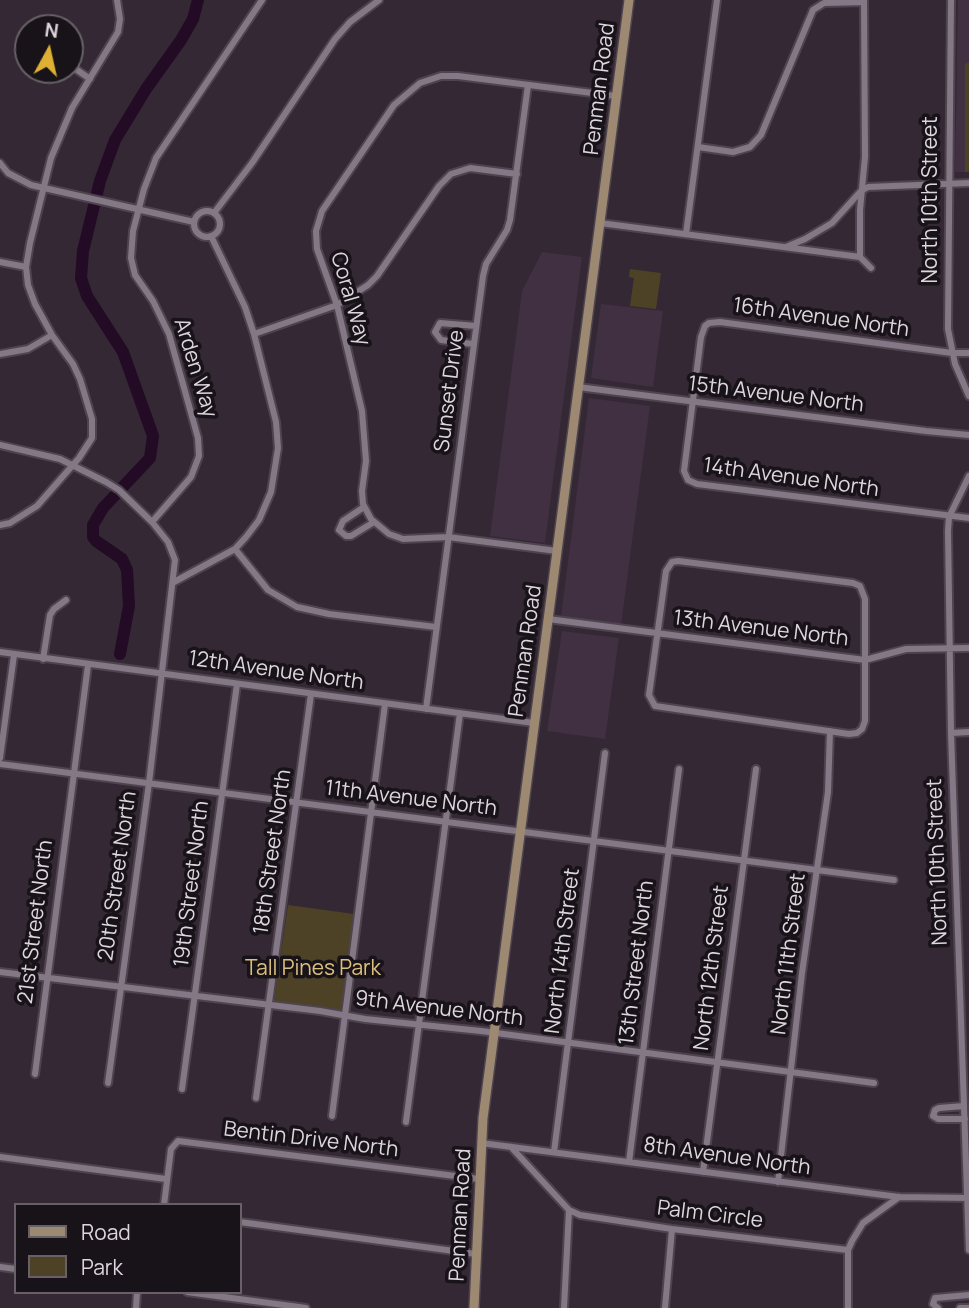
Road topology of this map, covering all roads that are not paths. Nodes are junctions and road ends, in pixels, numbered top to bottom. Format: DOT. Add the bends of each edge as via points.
graph roads {
  1 [pos="117,0"];
  2 [pos="262,0"];
  3 [pos="379,0"];
  4 [pos="629,0"];
  5 [pos="717,0"];
  6 [pos="951,0"];
  7 [pos="864,1"];
  8 [pos="84,75"];
  9 [pos="90,79"];
  10 [pos="528,85"];
  11 [pos="616,96"];
  12 [pos="698,147"];
  13 [pos="0,163"];
  14 [pos="517,174"];
  15 [pos="969,183"];
  16 [pos="949,184"];
  17 [pos="44,187"];
  18 [pos="861,191"];
  19 [pos="138,210"];
  20 [pos="214,213"];
  21 [pos="194,222"];
  22 [pos="600,223"];
  23 [pos="686,234"];
  24 [pos="211,236"];
  25 [pos="784,247"];
  26 [pos="860,257"];
  27 [pos="0,262"];
  28 [pos="26,267"];
  29 [pos="871,268"];
  30 [pos="337,305"];
  31 [pos="476,326"];
  32 [pos="254,334"];
  33 [pos="52,335"];
  34 [pos="474,344"];
  35 [pos="952,353"];
  36 [pos="969,353"];
  37 [pos="0,354"];
  38 [pos="578,387"];
  39 [pos="969,396"];
  40 [pos="692,402"];
  41 [pos="969,435"];
  42 [pos="0,444"];
  43 [pos="72,464"];
  44 [pos="969,476"];
  45 [pos="364,507"];
  46 [pos="949,517"];
  47 [pos="969,519"];
  48 [pos="152,522"];
  49 [pos="374,522"];
  50 [pos="0,526"];
  51 [pos="448,537"];
  52 [pos="235,549"];
  53 [pos="557,551"];
  54 [pos="174,582"];
  55 [pos="66,600"];
  56 [pos="548,619"];
  57 [pos="436,627"];
  58 [pos="658,634"];
  59 [pos="949,648"];
  60 [pos="969,648"];
  61 [pos="0,652"];
  62 [pos="14,655"];
  63 [pos="43,659"];
  64 [pos="865,660"];
  65 [pos="88,665"];
  66 [pos="162,674"];
  67 [pos="237,684"];
  68 [pos="311,694"];
  69 [pos="385,704"];
  70 [pos="426,709"];
  71 [pos="460,713"];
  72 [pos="534,723"];
  73 [pos="830,731"];
  74 [pos="969,732"];
  75 [pos="951,733"];
  76 [pos="605,753"];
  77 [pos="0,758"];
  78 [pos="0,764"];
  79 [pos="679,769"];
  80 [pos="756,769"];
  81 [pos="73,774"];
  82 [pos="149,783"];
  83 [pos="222,791"];
  84 [pos="297,802"];
  85 [pos="371,811"];
  86 [pos="446,821"];
  87 [pos="520,831"];
  88 [pos="595,841"];
  89 [pos="669,851"];
  90 [pos="743,859"];
  91 [pos="817,869"];
  92 [pos="894,880"];
  93 [pos="0,972"];
  94 [pos="47,978"];
  95 [pos="121,987"];
  96 [pos="196,995"];
  97 [pos="270,1004"];
  98 [pos="345,1015"];
  99 [pos="419,1024"];
  100 [pos="494,1033"];
  101 [pos="569,1044"];
  102 [pos="966,1046"];
  103 [pos="643,1053"];
  104 [pos="718,1063"];
  105 [pos="792,1072"];
  106 [pos="35,1074"];
  107 [pos="108,1083"];
  108 [pos="874,1083"];
  109 [pos="183,1089"];
  110 [pos="966,1095"];
  111 [pos="256,1098"];
  112 [pos="964,1107"];
  113 [pos="332,1116"];
  114 [pos="965,1119"];
  115 [pos="406,1122"];
  116 [pos="481,1143"];
  117 [pos="511,1147"];
  118 [pos="554,1152"];
  119 [pos="0,1157"];
  120 [pos="629,1162"];
  121 [pos="704,1172"];
  122 [pos="166,1179"];
  123 [pos="479,1180"];
  124 [pos="778,1182"];
  125 [pos="899,1197"];
  126 [pos="968,1198"];
  127 [pos="164,1203"];
  128 [pos="569,1210"];
  129 [pos="242,1222"];
  130 [pos="673,1228"];
  131 [pos="848,1250"];
  132 [pos="969,1250"];
  133 [pos="476,1254"];
  134 [pos="202,1294"];
  135 [pos="969,1295"];
  136 [pos="306,1308"];
  137 [pos="474,1308"];
  138 [pos="564,1308"];
  139 [pos="665,1308"];
  140 [pos="848,1308"];
  141 [pos="938,1308"];
  142 [pos="960,1308"];
  143 [pos="969,1308"];
  1 -- 9 [label="street" via="118,32"];
  2 -- 19 [label="street, Arden Way" via="165,141"];
  3 -- 20 [label="street" via="335,39"];
  4 -- 11 [label="street, Penman Road"];
  5 -- 12 [label="street"];
  6 -- 16 [label="street, North 10th Street"];
  7 -- 12 [label="street" via="824,3 813,10 761,135 750,147 733,152"];
  7 -- 18 [label="street"];
  8 -- 9 [label="street"];
  9 -- 17 [label="street" via="60,132"];
  10 -- 11 [label="street, Coral Way"];
  10 -- 14 [label="street, Sunset Drive"];
  10 -- 30 [label="street, Coral Way" via="441,76 420,83 394,105 329,200 316,231 317,249"];
  11 -- 22 [label="street, Penman Road"];
  12 -- 23 [label="street"];
  13 -- 17 [label="street" via="18,180"];
  14 -- 30 [label="street" via="470,168 451,174 377,276"];
  14 -- 31 [label="street, Sunset Drive" via="508,230 486,264"];
  15 -- 16 [label="street"];
  16 -- 18 [label="street" via="875,185"];
  16 -- 35 [label="street, North 10th Street" via="948,329"];
  17 -- 19 [label="street"];
  17 -- 28 [label="street"];
  18 -- 25 [label="street" via="832,223"];
  18 -- 26 [label="street"];
  19 -- 21 [label="street"];
  19 -- 48 [label="street, Arden Way" via="133,268 169,334 199,456 191,477"];
  20 -- 21 [label="street" via="202,212"];
  20 -- 24 [label="street" via="220,223"];
  21 -- 24 [label="street" via="198,234"];
  22 -- 23 [label="street"];
  22 -- 38 [label="street, Penman Road"];
  23 -- 25 [label="street"];
  24 -- 32 [label="street"];
  25 -- 26 [label="street"];
  26 -- 29 [label="street"];
  27 -- 28 [label="street"];
  28 -- 33 [label="street" via="32,297"];
  30 -- 32 [label="street"];
  30 -- 45 [label="street, Coral Way" via="362,411"];
  31 -- 34 [label="street, Sunset Drive"];
  31 -- 34 [label="street" via="445,322 435,332 441,340"];
  32 -- 52 [label="street" via="278,448 265,507"];
  33 -- 37 [label="street" via="28,349"];
  33 -- 43 [label="street" via="80,379 93,428 88,446"];
  34 -- 51 [label="street, Sunset Drive"];
  35 -- 36 [label="street, 16th Avenue North"];
  35 -- 39 [label="street, North 10th Street"];
  35 -- 40 [label="street, 16th Avenue North" via="715,321 702,330"];
  38 -- 40 [label="street, 15th Avenue North"];
  38 -- 53 [label="street, Penman Road"];
  40 -- 41 [label="street, 15th Avenue North"];
  40 -- 46 [label="street, 14th Avenue North" via="684,471 688,480"];
  42 -- 43 [label="street, 20th Street North"];
  43 -- 48 [label="street, 20th Street North" via="119,491"];
  43 -- 50 [label="street" via="37,506"];
  44 -- 46 [label="street, North 10th Street"];
  45 -- 49 [label="street"];
  45 -- 49 [label="street" via="343,521 339,530 351,536"];
  46 -- 47 [label="street, 14th Avenue North"];
  46 -- 59 [label="street, North 10th Street"];
  48 -- 54 [label="street, 20th Street North" via="172,548"];
  49 -- 51 [label="street" via="403,539"];
  51 -- 53 [label="street"];
  51 -- 57 [label="street, Sunset Drive"];
  52 -- 54 [label="street"];
  52 -- 57 [label="street" via="268,590 297,607"];
  53 -- 56 [label="street, Penman Road"];
  54 -- 66 [label="street, 20th Street North"];
  55 -- 63 [label="street" via="50,615"];
  56 -- 58 [label="street, 13th Avenue North"];
  56 -- 72 [label="street, Penman Road"];
  57 -- 70 [label="street, Sunset Drive"];
  58 -- 64 [label="street, 13th Avenue North"];
  58 -- 64 [label="street" via="666,571 672,562 684,561 860,586 865,599"];
  58 -- 73 [label="street" via="649,695 655,706"];
  59 -- 60 [label="street, 13th Avenue North"];
  59 -- 64 [label="street, 13th Avenue North" via="906,649"];
  59 -- 75 [label="street, North 10th Street"];
  61 -- 62 [label="street, 12th Avenue North"];
  62 -- 63 [label="street, 12th Avenue North"];
  62 -- 77 [label="street"];
  63 -- 65 [label="street, 12th Avenue North"];
  64 -- 73 [label="street" via="862,729 857,733"];
  65 -- 66 [label="street, 12th Avenue North"];
  65 -- 81 [label="street, 21st Street North"];
  66 -- 67 [label="street, 12th Avenue North"];
  66 -- 82 [label="street, 20th Street North"];
  67 -- 68 [label="street, 12th Avenue North"];
  67 -- 83 [label="street, 19th Street North"];
  68 -- 69 [label="street, 12th Avenue North"];
  68 -- 84 [label="street, 18th Street North"];
  69 -- 70 [label="street, 12th Avenue North"];
  69 -- 85 [label="street"];
  70 -- 71 [label="street, 12th Avenue North"];
  71 -- 72 [label="street, 12th Avenue North"];
  71 -- 86 [label="street"];
  72 -- 87 [label="street, Penman Road"];
  73 -- 91 [label="street, North 11th Street" via="831,769"];
  74 -- 75 [label="street"];
  75 -- 102 [label="street, North 10th Street"];
  76 -- 88 [label="street, North 14th Street"];
  78 -- 81 [label="street, 11th Avenue North"];
  79 -- 89 [label="street, 13th Street North"];
  80 -- 90 [label="street, North 12th Street"];
  81 -- 82 [label="street, 11th Avenue North"];
  81 -- 94 [label="street, 21st Street North"];
  82 -- 83 [label="street, 11th Avenue North"];
  82 -- 95 [label="street, 20th Street North"];
  83 -- 84 [label="street, 11th Avenue North"];
  83 -- 96 [label="street, 19th Street North"];
  84 -- 85 [label="street, 11th Avenue North"];
  84 -- 97 [label="street, 18th Street North"];
  85 -- 86 [label="street, 11th Avenue North"];
  85 -- 98 [label="street"];
  86 -- 87 [label="street, 11th Avenue North"];
  86 -- 99 [label="street"];
  87 -- 88 [label="street, 11th Avenue North"];
  87 -- 100 [label="street, Penman Road"];
  88 -- 89 [label="street, 11th Avenue North"];
  88 -- 101 [label="street, North 14th Street"];
  89 -- 90 [label="street, 11th Avenue North"];
  89 -- 103 [label="street, 13th Street North"];
  90 -- 91 [label="street, 11th Avenue North"];
  90 -- 104 [label="street, North 12th Street"];
  91 -- 92 [label="street, 11th Avenue North"];
  91 -- 105 [label="street, North 11th Street"];
  93 -- 94 [label="street, 9th Avenue North"];
  94 -- 95 [label="street, 9th Avenue North"];
  94 -- 106 [label="street, 21st Street North"];
  95 -- 96 [label="street, 9th Avenue North"];
  95 -- 107 [label="street, 20th Street North"];
  96 -- 97 [label="street, 9th Avenue North"];
  96 -- 109 [label="street, 19th Street North"];
  97 -- 98 [label="street, 9th Avenue North"];
  97 -- 111 [label="street, 18th Street North"];
  98 -- 99 [label="street, 9th Avenue North"];
  98 -- 113 [label="street"];
  99 -- 100 [label="street, 9th Avenue North"];
  99 -- 115 [label="street"];
  100 -- 101 [label="street, 9th Avenue North"];
  100 -- 116 [label="street, Penman Road"];
  101 -- 103 [label="street, 9th Avenue North"];
  101 -- 118 [label="street, North 14th Street"];
  102 -- 110 [label="street, North 10th Street"];
  103 -- 104 [label="street, 9th Avenue North"];
  103 -- 120 [label="street, 13th Street North"];
  104 -- 105 [label="street, 9th Avenue North"];
  104 -- 121 [label="street, North 12th Street"];
  105 -- 108 [label="street, 9th Avenue North"];
  105 -- 124 [label="street, North 11th Street"];
  110 -- 112 [label="street, North 10th Street"];
  112 -- 114 [label="street, North 10th Street"];
  112 -- 114 [label="street" via="939,1108 933,1116"];
  114 -- 126 [label="street, North 10th Street"];
  116 -- 117 [label="street, 8th Avenue North"];
  116 -- 123 [label="street, Penman Road"];
  117 -- 118 [label="street, 8th Avenue North"];
  117 -- 128 [label="street"];
  118 -- 120 [label="street, 8th Avenue North"];
  119 -- 122 [label="street"];
  120 -- 121 [label="street, 8th Avenue North"];
  121 -- 124 [label="street, 8th Avenue North"];
  122 -- 123 [label="street, Bentin Drive North" via="171,1149 178,1141"];
  122 -- 127 [label="street"];
  123 -- 133 [label="street, Penman Road"];
  124 -- 125 [label="street, 8th Avenue North"];
  125 -- 126 [label="street, 8th Avenue North"];
  125 -- 131 [label="street" via="863,1223"];
  126 -- 132 [label="street, North 10th Street"];
  128 -- 130 [label="street, Palm Circle"];
  128 -- 138 [label="street"];
  129 -- 133 [label="street"];
  130 -- 131 [label="street, Palm Circle"];
  130 -- 139 [label="street"];
  131 -- 140 [label="street"];
  133 -- 137 [label="street, Penman Road"];
  134 -- 136 [label="street"];
  135 -- 141 [label="street" via="935,1297 933,1304"];
  142 -- 143 [label="street"];
}
